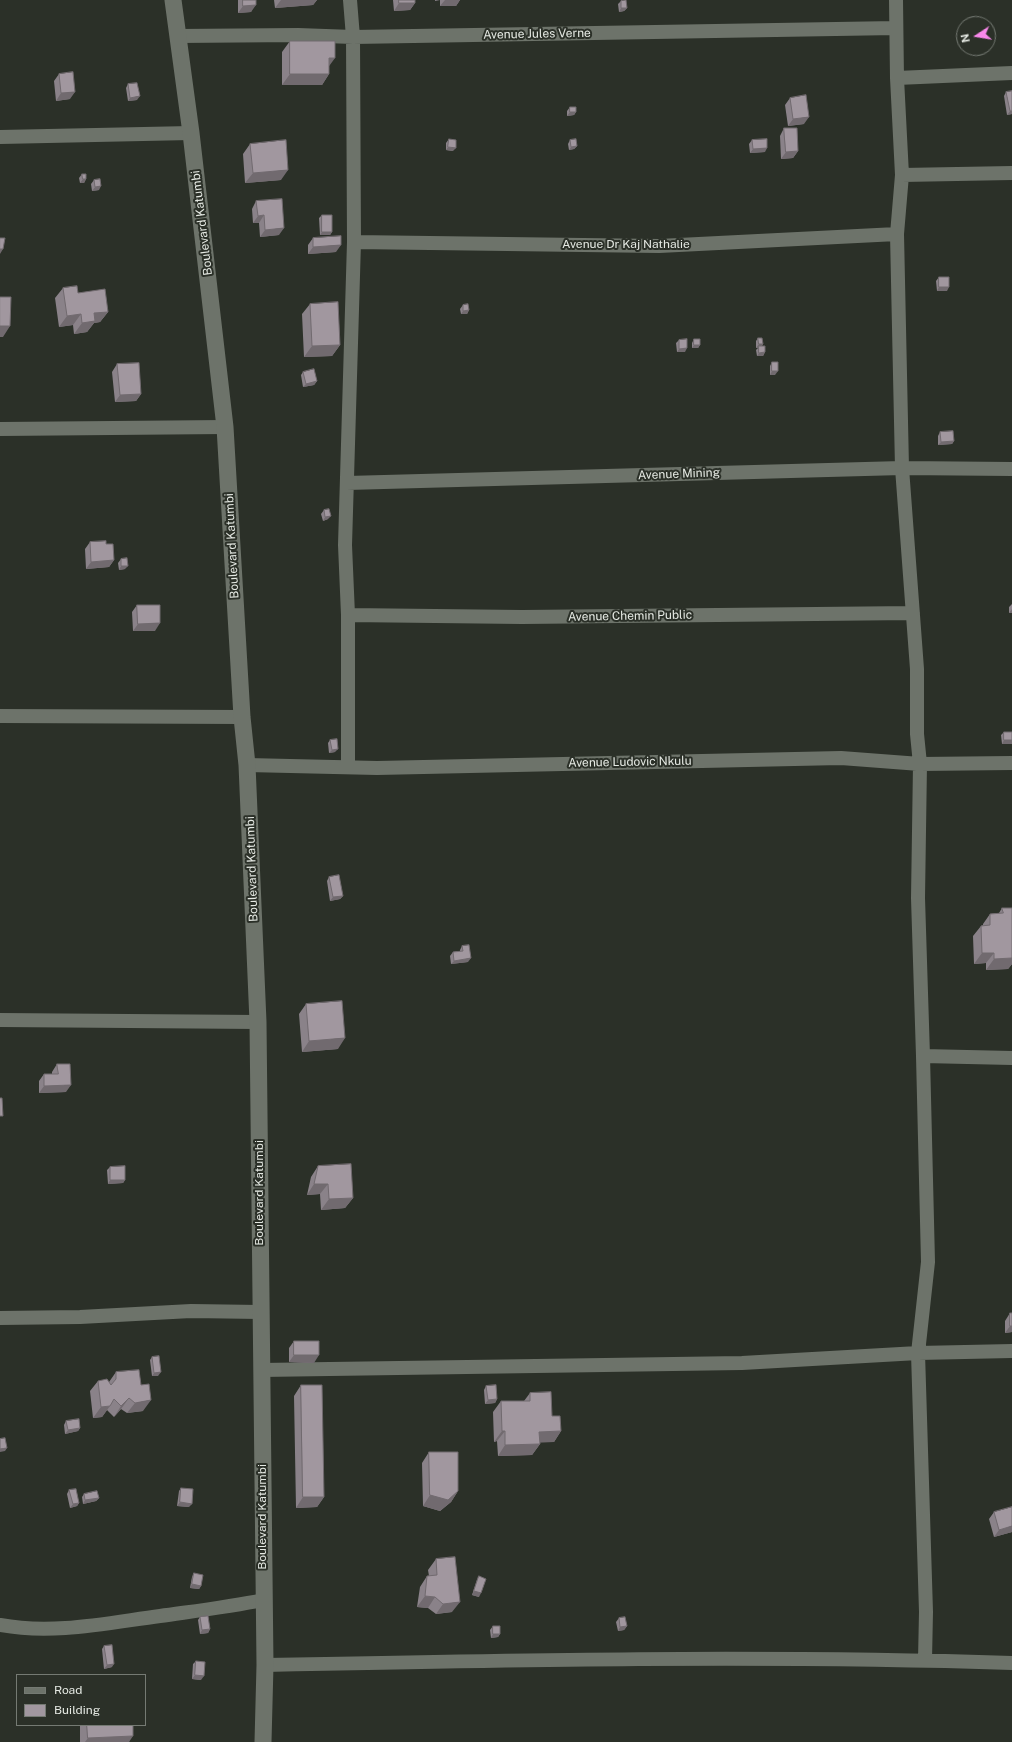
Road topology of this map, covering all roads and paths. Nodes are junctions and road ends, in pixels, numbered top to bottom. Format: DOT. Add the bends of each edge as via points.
graph roads {
  1 [pos="173,0"];
  2 [pos="350,0"];
  3 [pos="896,0"];
  4 [pos="896,28"];
  5 [pos="178,36"];
  6 [pos="353,37"];
  7 [pos="1012,73"];
  8 [pos="897,78"];
  9 [pos="191,133"];
  10 [pos="0,137"];
  11 [pos="1012,173"];
  12 [pos="902,174"];
  13 [pos="897,234"];
  14 [pos="354,242"];
  15 [pos="225,427"];
  16 [pos="0,429"];
  17 [pos="902,468"];
  18 [pos="1012,469"];
  19 [pos="347,483"];
  20 [pos="913,613"];
  21 [pos="348,615"];
  22 [pos="0,716"];
  23 [pos="242,717"];
  24 [pos="1012,763"];
  25 [pos="920,764"];
  26 [pos="247,765"];
  27 [pos="348,767"];
  28 [pos="0,1020"];
  29 [pos="258,1022"];
  30 [pos="923,1056"];
  31 [pos="1012,1058"];
  32 [pos="260,1312"];
  33 [pos="0,1318"];
  34 [pos="1012,1351"];
  35 [pos="918,1353"];
  36 [pos="261,1370"];
  37 [pos="263,1600"];
  38 [pos="0,1625"];
  39 [pos="925,1660"];
  40 [pos="1012,1663"];
  41 [pos="265,1665"];
  42 [pos="263,1742"];
  1 -- 5 [label="street, Boulevard Katumbi"];
  2 -- 6 [label="street"];
  3 -- 4 [label="street"];
  4 -- 6 [label="street, Avenue Jules Verne"];
  4 -- 8 [label="street"];
  5 -- 6 [label="street, Avenue Jules Verne"];
  5 -- 9 [label="street, Boulevard Katumbi"];
  6 -- 14 [label="street"];
  7 -- 8 [label="street"];
  8 -- 12 [label="street"];
  9 -- 10 [label="street"];
  9 -- 15 [label="street, Boulevard Katumbi"];
  11 -- 12 [label="street"];
  12 -- 13 [label="street"];
  13 -- 14 [label="street, Avenue Dr Kaj Nathalie" via="659,246"];
  13 -- 17 [label="street"];
  14 -- 19 [label="street"];
  15 -- 16 [label="street"];
  15 -- 23 [label="street, Boulevard Katumbi"];
  17 -- 18 [label="street, Avenue Mining"];
  17 -- 19 [label="street, Avenue Mining"];
  17 -- 20 [label="street"];
  19 -- 21 [label="street" via="345,544"];
  20 -- 21 [label="street, Avenue Chemin Public" via="522,617"];
  20 -- 25 [label="street"];
  21 -- 27 [label="street"];
  22 -- 23 [label="street"];
  23 -- 26 [label="street, Boulevard Katumbi"];
  24 -- 25 [label="street, Avenue Ludovic Nkulu"];
  25 -- 27 [label="street, Avenue Ludovic Nkulu" via="841,758"];
  25 -- 30 [label="street" via="918,898"];
  26 -- 27 [label="street, Avenue Ludovic Nkulu"];
  26 -- 29 [label="street, Boulevard Katumbi"];
  28 -- 29 [label="street"];
  29 -- 32 [label="street, Boulevard Katumbi"];
  30 -- 31 [label="street"];
  30 -- 35 [label="street" via="928,1262"];
  32 -- 33 [label="street" via="191,1311"];
  32 -- 36 [label="street, Boulevard Katumbi"];
  34 -- 35 [label="street"];
  35 -- 36 [label="street" via="734,1363"];
  35 -- 39 [label="street" via="926,1612"];
  36 -- 37 [label="street, Boulevard Katumbi"];
  37 -- 38 [label="street" via="197,1612 73,1628 21,1629"];
  37 -- 41 [label="street, Boulevard Katumbi"];
  39 -- 40 [label="street"];
  39 -- 41 [label="street" via="508,1660"];
  41 -- 42 [label="street, Boulevard Katumbi"];
}
